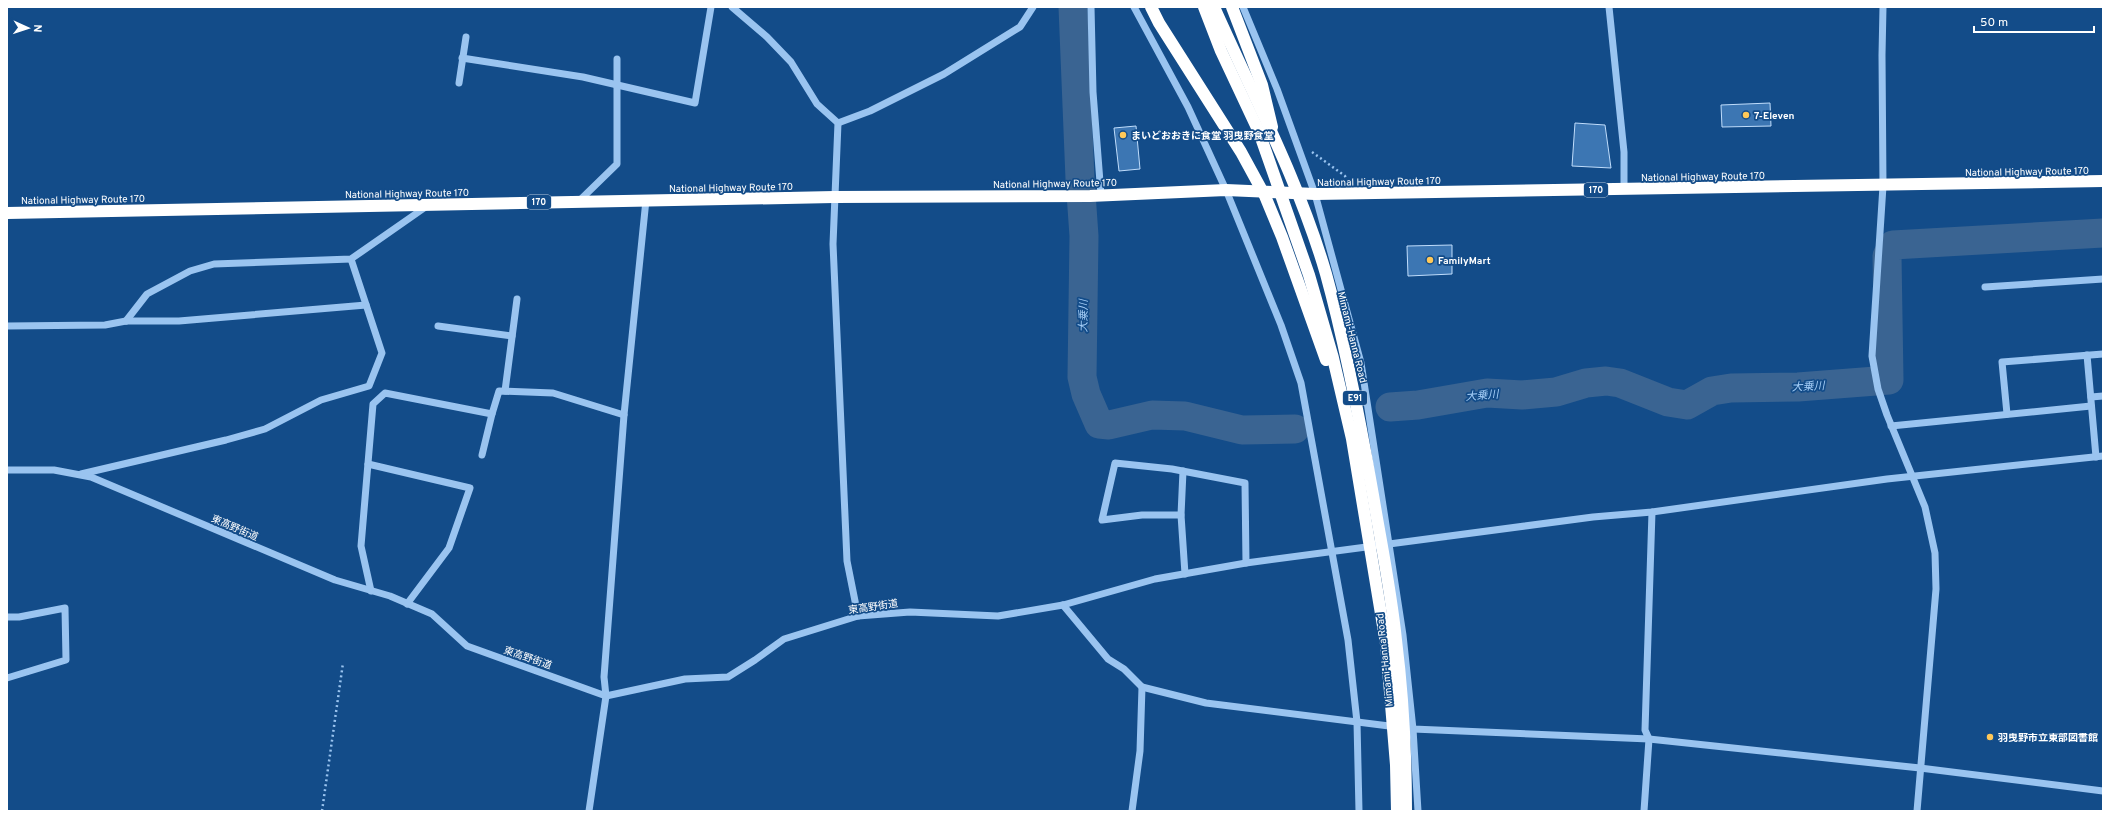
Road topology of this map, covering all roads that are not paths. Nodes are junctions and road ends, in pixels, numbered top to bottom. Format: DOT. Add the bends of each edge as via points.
graph roads {
  1 [pos="711,7"];
  2 [pos="732,7"];
  3 [pos="1033,7"];
  4 [pos="1092,7"];
  5 [pos="1134,7"];
  6 [pos="1151,7"];
  7 [pos="1204,7"];
  8 [pos="1214,7"];
  9 [pos="1232,7"];
  10 [pos="1243,7"];
  11 [pos="1609,7"];
  12 [pos="1883,7"];
  13 [pos="466,37"];
  14 [pos="462,58"];
  15 [pos="617,59"];
  16 [pos="458,83"];
  17 [pos="617,85"];
  18 [pos="838,123"];
  19 [pos="1275,137"];
  20 [pos="2103,181"];
  21 [pos="1883,186"];
  22 [pos="1624,189"];
  23 [pos="1226,190"];
  24 [pos="1315,194"];
  25 [pos="1095,196"];
  26 [pos="834,197"];
  27 [pos="646,200"];
  28 [pos="578,202"];
  29 [pos="429,204"];
  30 [pos="7,213"];
  31 [pos="351,259"];
  32 [pos="2103,279"];
  33 [pos="1985,287"];
  34 [pos="517,299"];
  35 [pos="366,305"];
  36 [pos="126,321"];
  37 [pos="7,326"];
  38 [pos="438,326"];
  39 [pos="512,336"];
  40 [pos="2103,354"];
  41 [pos="2087,356"];
  42 [pos="505,391"];
  43 [pos="2103,396"];
  44 [pos="2091,397"];
  45 [pos="2092,406"];
  46 [pos="492,414"];
  47 [pos="2007,414"];
  48 [pos="624,415"];
  49 [pos="1891,426"];
  50 [pos="1352,439"];
  51 [pos="482,455"];
  52 [pos="2100,457"];
  53 [pos="368,464"];
  54 [pos="7,470"];
  55 [pos="1183,471"];
  56 [pos="77,475"];
  57 [pos="1912,477"];
  58 [pos="1652,512"];
  59 [pos="1180,514"];
  60 [pos="1389,544"];
  61 [pos="1332,551"];
  62 [pos="1246,563"];
  63 [pos="1185,574"];
  64 [pos="371,591"];
  65 [pos="407,604"];
  66 [pos="1063,605"];
  67 [pos="7,616"];
  68 [pos="858,616"];
  69 [pos="7,678"];
  70 [pos="1142,687"];
  71 [pos="606,696"];
  72 [pos="1357,722"];
  73 [pos="1413,729"];
  74 [pos="1649,739"];
  75 [pos="1920,768"];
  76 [pos="2103,791"];
  77 [pos="589,811"];
  78 [pos="1132,811"];
  79 [pos="1359,811"];
  80 [pos="1397,811"];
  81 [pos="1406,811"];
  82 [pos="1418,811"];
  83 [pos="1644,811"];
  84 [pos="1916,811"];
  1 -- 17 [label="street" via="695,103"];
  2 -- 18 [label="street" via="791,62 817,104"];
  3 -- 18 [label="street" via="1020,27 944,74 870,111"];
  4 -- 25 [label="street"];
  5 -- 23 [label="street" via="1188,107"];
  6 -- 50 [label="highway, bridge" via="1265,196 1301,287"];
  7 -- 50 [label="highway, Mimami-Hanna Road / E91, bridge" via="1221,52 1259,132 1310,275"];
  8 -- 19 [label="highway, Mimami-Hanna Road / E91, bridge"];
  9 -- 19 [label="highway" via="1262,84"];
  10 -- 24 [label="street" via="1277,89"];
  11 -- 22 [label="street" via="1622,131"];
  12 -- 21 [label="street"];
  13 -- 14 [label="street"];
  14 -- 16 [label="street"];
  14 -- 17 [label="street" via="583,77"];
  15 -- 17 [label="street"];
  17 -- 28 [label="street" via="617,164"];
  18 -- 26 [label="street"];
  19 -- 81 [label="highway, Mimami-Hanna Road / E91, bridge" via="1325,273 1357,402 1396,639 1406,766"];
  20 -- 21 [label="highway, National Highway Route 170 / 170"];
  21 -- 22 [label="highway, National Highway Route 170 / 170"];
  21 -- 49 [label="street" via="1872,356 1878,389"];
  22 -- 24 [label="highway, National Highway Route 170 / 170"];
  23 -- 24 [label="highway, National Highway Route 170 / 170"];
  23 -- 25 [label="highway, National Highway Route 170 / 170"];
  23 -- 61 [label="street" via="1281,325 1301,384"];
  24 -- 60 [label="street" via="1361,363"];
  25 -- 26 [label="highway, National Highway Route 170 / 170"];
  26 -- 27 [label="highway, National Highway Route 170 / 170"];
  26 -- 68 [label="street" via="833,244 847,560"];
  27 -- 28 [label="highway, National Highway Route 170 / 170"];
  27 -- 48 [label="street"];
  28 -- 29 [label="highway, National Highway Route 170 / 170"];
  29 -- 30 [label="highway, National Highway Route 170 / 170"];
  29 -- 31 [label="street"];
  31 -- 35 [label="street"];
  31 -- 36 [label="street" via="214,264 190,271 148,294"];
  32 -- 33 [label="street"];
  34 -- 39 [label="street"];
  35 -- 36 [label="street" via="179,321"];
  35 -- 56 [label="street" via="382,353 369,386 321,400 265,429"];
  36 -- 37 [label="street" via="105,325"];
  38 -- 39 [label="street"];
  39 -- 42 [label="street"];
  40 -- 41 [label="street"];
  41 -- 44 [label="street"];
  41 -- 47 [label="street" via="2002,362"];
  42 -- 46 [label="street" via="499,391"];
  42 -- 48 [label="street" via="553,393"];
  43 -- 44 [label="street"];
  44 -- 45 [label="street"];
  45 -- 47 [label="street"];
  45 -- 52 [label="street"];
  46 -- 51 [label="street"];
  46 -- 53 [label="street" via="385,393 373,404"];
  47 -- 49 [label="street"];
  48 -- 71 [label="street" via="604,677"];
  49 -- 57 [label="street"];
  50 -- 80 [label="highway, Mimami-Hanna Road / E91, bridge" via="1386,644 1396,765"];
  52 -- 57 [label="street, 東高野街道"];
  53 -- 64 [label="street" via="361,546"];
  53 -- 65 [label="street" via="470,488 449,548"];
  54 -- 56 [label="street, 東高野街道" via="54,470"];
  55 -- 59 [label="street"];
  55 -- 59 [label="street" via="1115,463 1102,520"];
  55 -- 62 [label="street" via="1245,483"];
  56 -- 64 [label="street, 東高野街道" via="105,483 335,580"];
  57 -- 58 [label="street, 東高野街道"];
  57 -- 75 [label="street" via="1925,508 1935,553 1936,589"];
  58 -- 60 [label="street, 東高野街道" via="1593,517"];
  58 -- 74 [label="street" via="1645,730"];
  59 -- 63 [label="street"];
  60 -- 61 [label="street, 東高野街道"];
  60 -- 73 [label="street" via="1403,635"];
  61 -- 62 [label="street, 東高野街道"];
  61 -- 72 [label="street" via="1348,640"];
  62 -- 63 [label="street, 東高野街道"];
  63 -- 66 [label="street, 東高野街道" via="1155,579"];
  64 -- 65 [label="street, 東高野街道"];
  65 -- 71 [label="street, 東高野街道" via="432,614 467,646"];
  66 -- 68 [label="street, 東高野街道" via="998,616 910,612"];
  66 -- 70 [label="street" via="1108,659 1124,669"];
  67 -- 69 [label="street" via="20,617 65,608 66,660"];
  68 -- 71 [label="street, 東高野街道" via="784,639 728,677 685,679"];
  70 -- 72 [label="street" via="1206,703"];
  70 -- 78 [label="street" via="1140,751"];
  71 -- 77 [label="street"];
  72 -- 73 [label="street"];
  72 -- 79 [label="street"];
  73 -- 74 [label="street"];
  73 -- 82 [label="street"];
  74 -- 75 [label="street"];
  74 -- 83 [label="street"];
  75 -- 76 [label="street"];
  75 -- 84 [label="street"];
}
